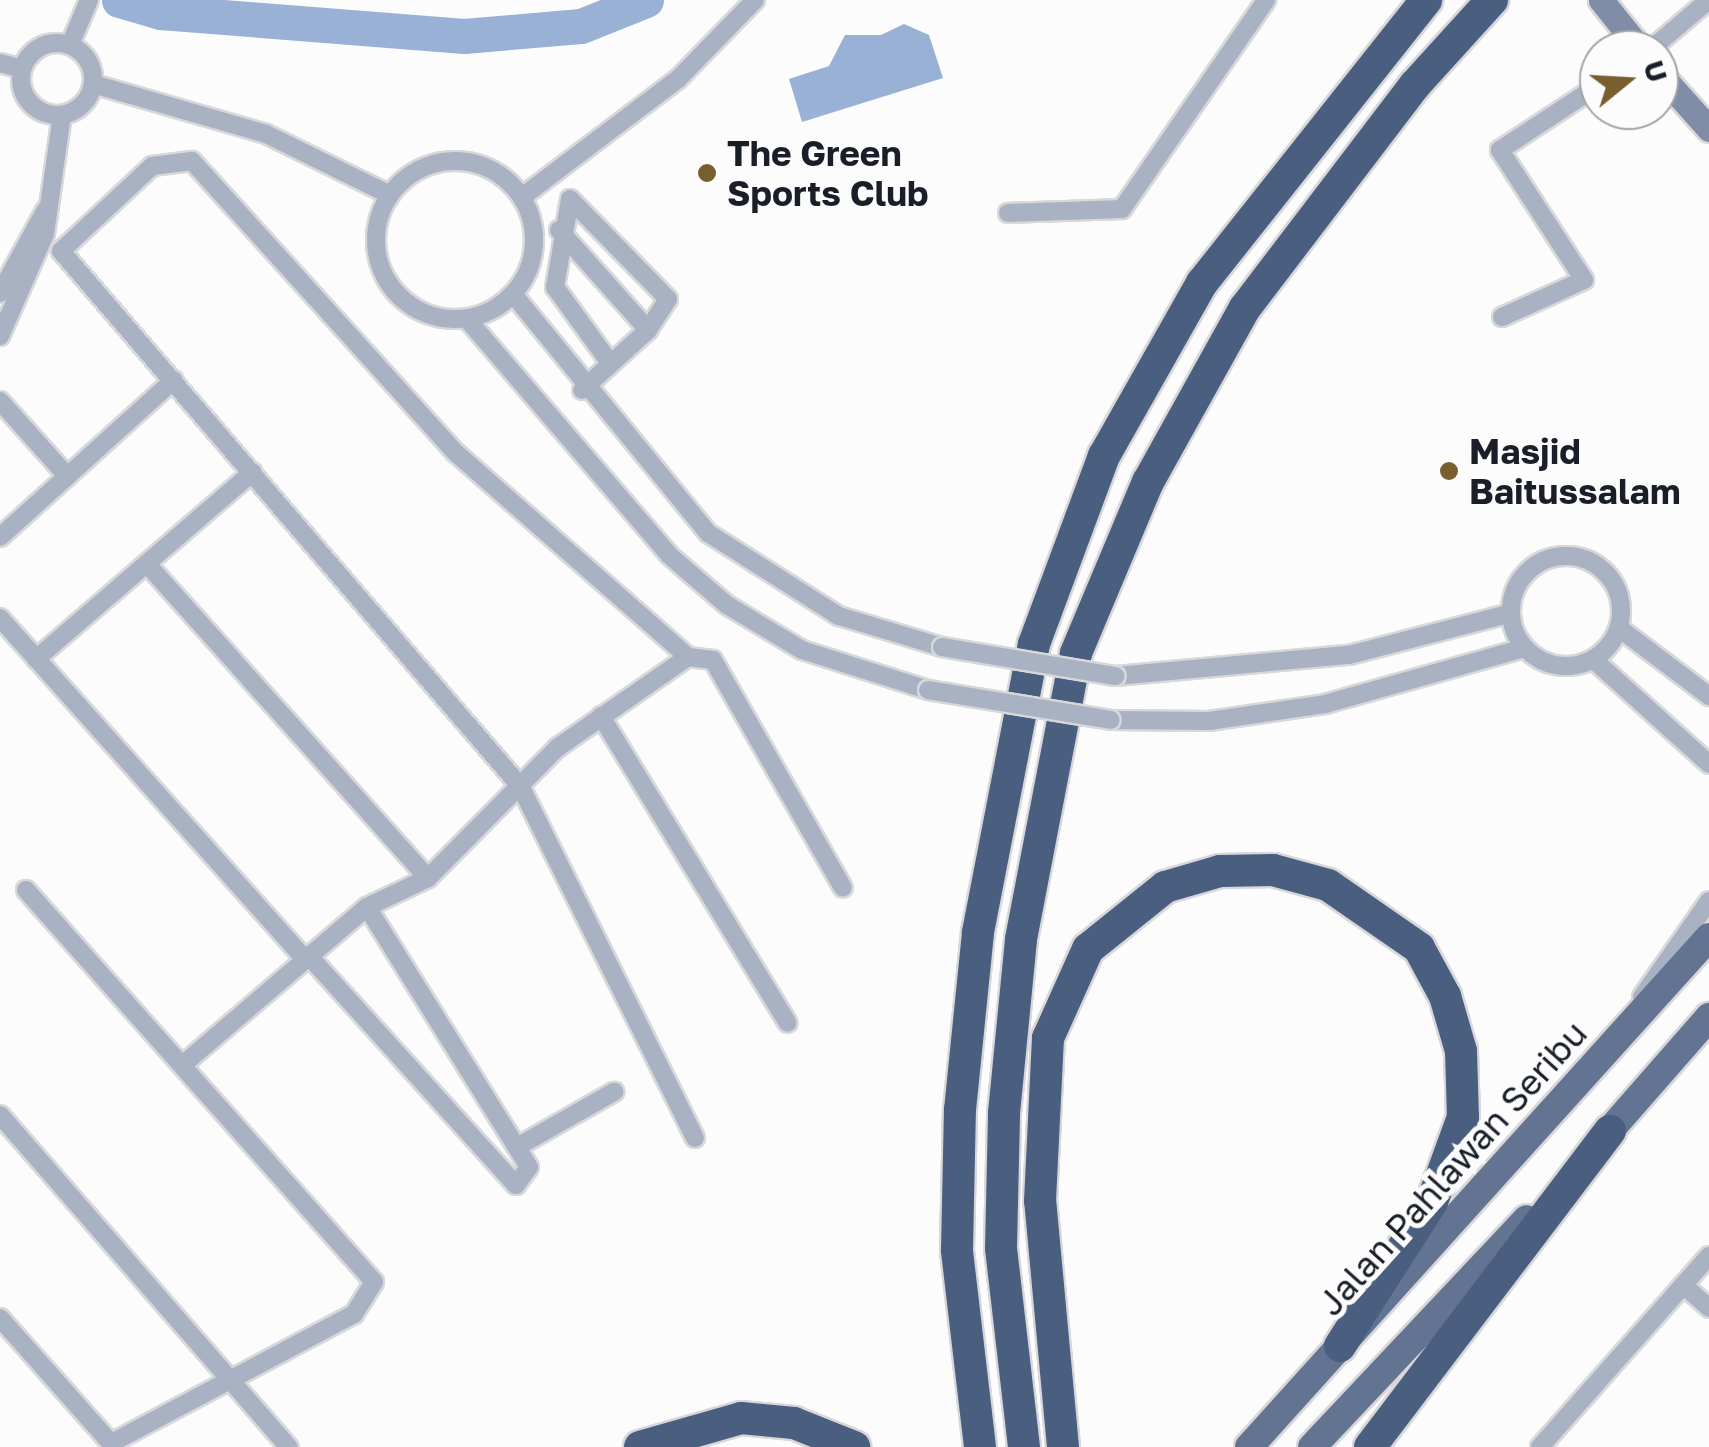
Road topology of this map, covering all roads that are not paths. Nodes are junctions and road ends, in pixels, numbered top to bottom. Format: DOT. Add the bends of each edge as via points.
graph roads {
  1 [pos="756,0"];
  2 [pos="1266,0"];
  3 [pos="1426,0"];
  4 [pos="1492,0"];
  5 [pos="1601,0"];
  6 [pos="1709,0"];
  7 [pos="87,3"];
  8 [pos="1624,30"];
  9 [pos="1674,30"];
  10 [pos="70,46"];
  11 [pos="0,64"];
  12 [pos="22,69"];
  13 [pos="93,84"];
  14 [pos="1679,95"];
  15 [pos="1579,97"];
  16 [pos="62,115"];
  17 [pos="1709,129"];
  18 [pos="390,195"];
  19 [pos="522,197"];
  20 [pos="45,211"];
  21 [pos="1008,212"];
  22 [pos="559,230"];
  23 [pos="0,294"];
  24 [pos="514,294"];
  25 [pos="1502,318"];
  26 [pos="467,319"];
  27 [pos="648,330"];
  28 [pos="0,336"];
  29 [pos="610,364"];
  30 [pos="174,380"];
  31 [pos="582,390"];
  32 [pos="0,401"];
  33 [pos="253,472"];
  34 [pos="67,476"];
  35 [pos="0,536"];
  36 [pos="147,564"];
  37 [pos="1510,613"];
  38 [pos="0,618"];
  39 [pos="1619,628"];
  40 [pos="1524,648"];
  41 [pos="688,657"];
  42 [pos="36,659"];
  43 [pos="1594,660"];
  44 [pos="1709,696"];
  45 [pos="600,716"];
  46 [pos="1709,764"];
  47 [pos="520,786"];
  48 [pos="428,878"];
  49 [pos="843,888"];
  50 [pos="26,890"];
  51 [pos="1709,900"];
  52 [pos="367,907"];
  53 [pos="1709,937"];
  54 [pos="306,956"];
  55 [pos="1709,1017"];
  56 [pos="788,1023"];
  57 [pos="1619,1042"];
  58 [pos="186,1062"];
  59 [pos="614,1092"];
  60 [pos="0,1115"];
  61 [pos="1610,1131"];
  62 [pos="694,1138"];
  63 [pos="517,1147"];
  64 [pos="1709,1256"];
  65 [pos="1682,1284"];
  66 [pos="1709,1308"];
  67 [pos="0,1318"];
  68 [pos="1340,1346"];
  69 [pos="228,1381"];
  70 [pos="112,1445"];
  71 [pos="289,1447"];
  72 [pos="640,1447"];
  73 [pos="854,1447"];
  74 [pos="980,1447"];
  75 [pos="1024,1447"];
  76 [pos="1063,1447"];
  77 [pos="1249,1447"];
  78 [pos="1312,1447"];
  79 [pos="1370,1447"];
  80 [pos="1540,1447"];
  1 -- 19 [label="street" via="649,104"];
  2 -- 21 [label="street" via="1122,209"];
  3 -- 74 [label="highway" via="1202,283 1104,456 1034,644 981,914 960,1110 957,1250"];
  4 -- 75 [label="highway" via="1415,85 1245,308 1148,482 1076,654 1021,939 1004,1112 1001,1248"];
  5 -- 8 [label="street"];
  6 -- 9 [label="street"];
  7 -- 10 [label="street"];
  10 -- 12 [label="street" via="46,44"];
  10 -- 13 [label="street" via="88,61"];
  11 -- 12 [label="street"];
  12 -- 16 [label="street" via="30,103"];
  13 -- 16 [label="street" via="82,105"];
  13 -- 18 [label="street" via="266,134"];
  14 -- 17 [label="street"];
  15 -- 25 [label="street" via="1500,150 1584,280"];
  16 -- 20 [label="street"];
  18 -- 19 [label="street" via="431,164 456,160 482,165"];
  18 -- 26 [label="street" via="376,244 396,292 440,318"];
  19 -- 24 [label="street" via="534,248"];
  20 -- 23 [label="street"];
  20 -- 28 [label="street" via="24,294"];
  22 -- 27 [label="street"];
  22 -- 27 [label="street" via="574,198 668,298"];
  22 -- 29 [label="street" via="555,287"];
  24 -- 26 [label="street"];
  24 -- 31 [label="street"];
  26 -- 40 [label="street, bridge" via="658,542 727,605 802,650 928,690 1110,720 1209,722 1326,704"];
  27 -- 29 [label="street"];
  29 -- 31 [label="street"];
  30 -- 33 [label="street"];
  30 -- 34 [label="street"];
  30 -- 41 [label="street" via="62,251 152,166 181,157 456,453"];
  31 -- 37 [label="street, bridge" via="708,534 772,580 839,616 942,646 1116,676 1350,656"];
  32 -- 34 [label="street"];
  33 -- 36 [label="street"];
  33 -- 47 [label="street"];
  34 -- 35 [label="street"];
  36 -- 42 [label="street"];
  36 -- 48 [label="street"];
  37 -- 39 [label="street" via="1534,564 1574,556 1618,590"];
  37 -- 40 [label="street"];
  38 -- 42 [label="street"];
  39 -- 43 [label="street"];
  39 -- 44 [label="street"];
  40 -- 43 [label="street" via="1558,666"];
  41 -- 45 [label="street"];
  41 -- 49 [label="street" via="713,660"];
  42 -- 54 [label="street"];
  43 -- 46 [label="street"];
  45 -- 47 [label="street"];
  45 -- 56 [label="street"];
  47 -- 48 [label="street"];
  47 -- 62 [label="street"];
  48 -- 52 [label="street"];
  50 -- 58 [label="street"];
  51 -- 57 [label="street"];
  52 -- 54 [label="street"];
  52 -- 63 [label="street"];
  53 -- 57 [label="main road, Jalan Pahlawan Seribu"];
  54 -- 58 [label="street"];
  54 -- 63 [label="street" via="512,1186 531,1171"];
  55 -- 61 [label="main road"];
  57 -- 68 [label="main road, Jalan Pahlawan Seribu"];
  58 -- 69 [label="street" via="374,1282 354,1314"];
  59 -- 63 [label="street"];
  60 -- 69 [label="street"];
  61 -- 78 [label="main road"];
  61 -- 79 [label="highway"];
  64 -- 65 [label="street"];
  65 -- 66 [label="street"];
  65 -- 80 [label="street"];
  67 -- 70 [label="street"];
  68 -- 76 [label="highway" via="1432,1202 1464,1117 1462,1052 1445,996 1420,948 1374,908 1328,885 1238,871 1165,887 1120,914 1088,949 1048,1038 1040,1201"];
  68 -- 77 [label="main road, Jalan Pahlawan Seribu"];
  69 -- 70 [label="street"];
  69 -- 71 [label="street"];
  72 -- 73 [label="highway" via="741,1418 794,1423"];
}
